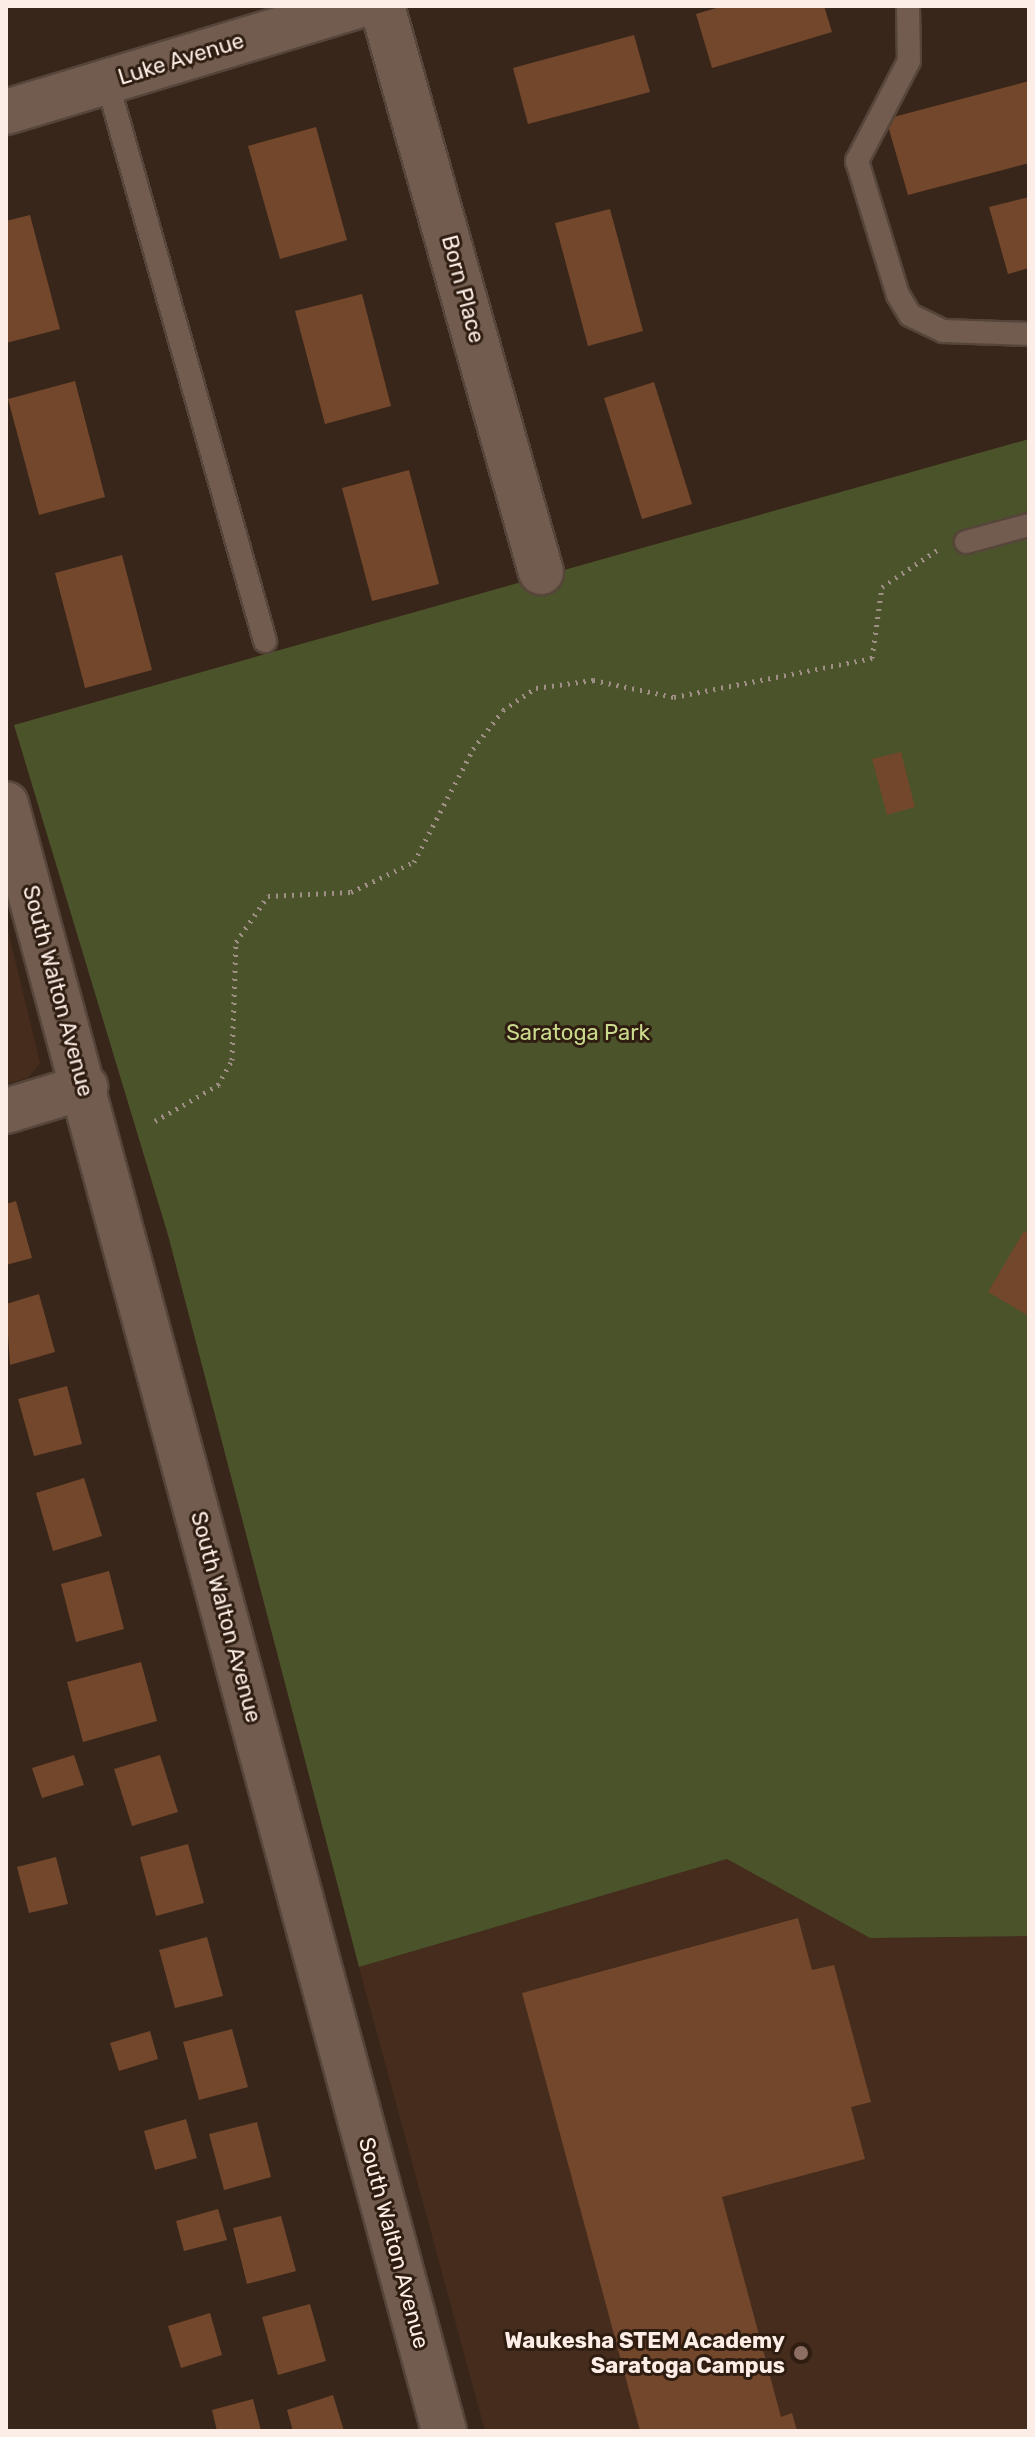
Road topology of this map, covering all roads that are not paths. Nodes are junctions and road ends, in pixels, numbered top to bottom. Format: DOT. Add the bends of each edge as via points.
graph roads {
  1 [pos="357,6"];
  2 [pos="382,6"];
  3 [pos="908,6"];
  4 [pos="107,81"];
  5 [pos="6,112"];
  6 [pos="1029,334"];
  7 [pos="1029,525"];
  8 [pos="966,542"];
  9 [pos="541,572"];
  10 [pos="265,641"];
  11 [pos="6,804"];
  12 [pos="85,1087"];
  13 [pos="6,1111"];
  14 [pos="444,2431"];
  1 -- 4 [label="street, Luke Avenue"];
  2 -- 9 [label="street, Born Place"];
  3 -- 6 [label="lane" via="909,61 857,161 898,295 910,315 943,331"];
  4 -- 5 [label="street, Luke Avenue"];
  4 -- 10 [label="lane"];
  7 -- 8 [label="lane"];
  11 -- 12 [label="street, South Walton Avenue"];
  12 -- 13 [label="street"];
  12 -- 14 [label="street, South Walton Avenue"];
}
